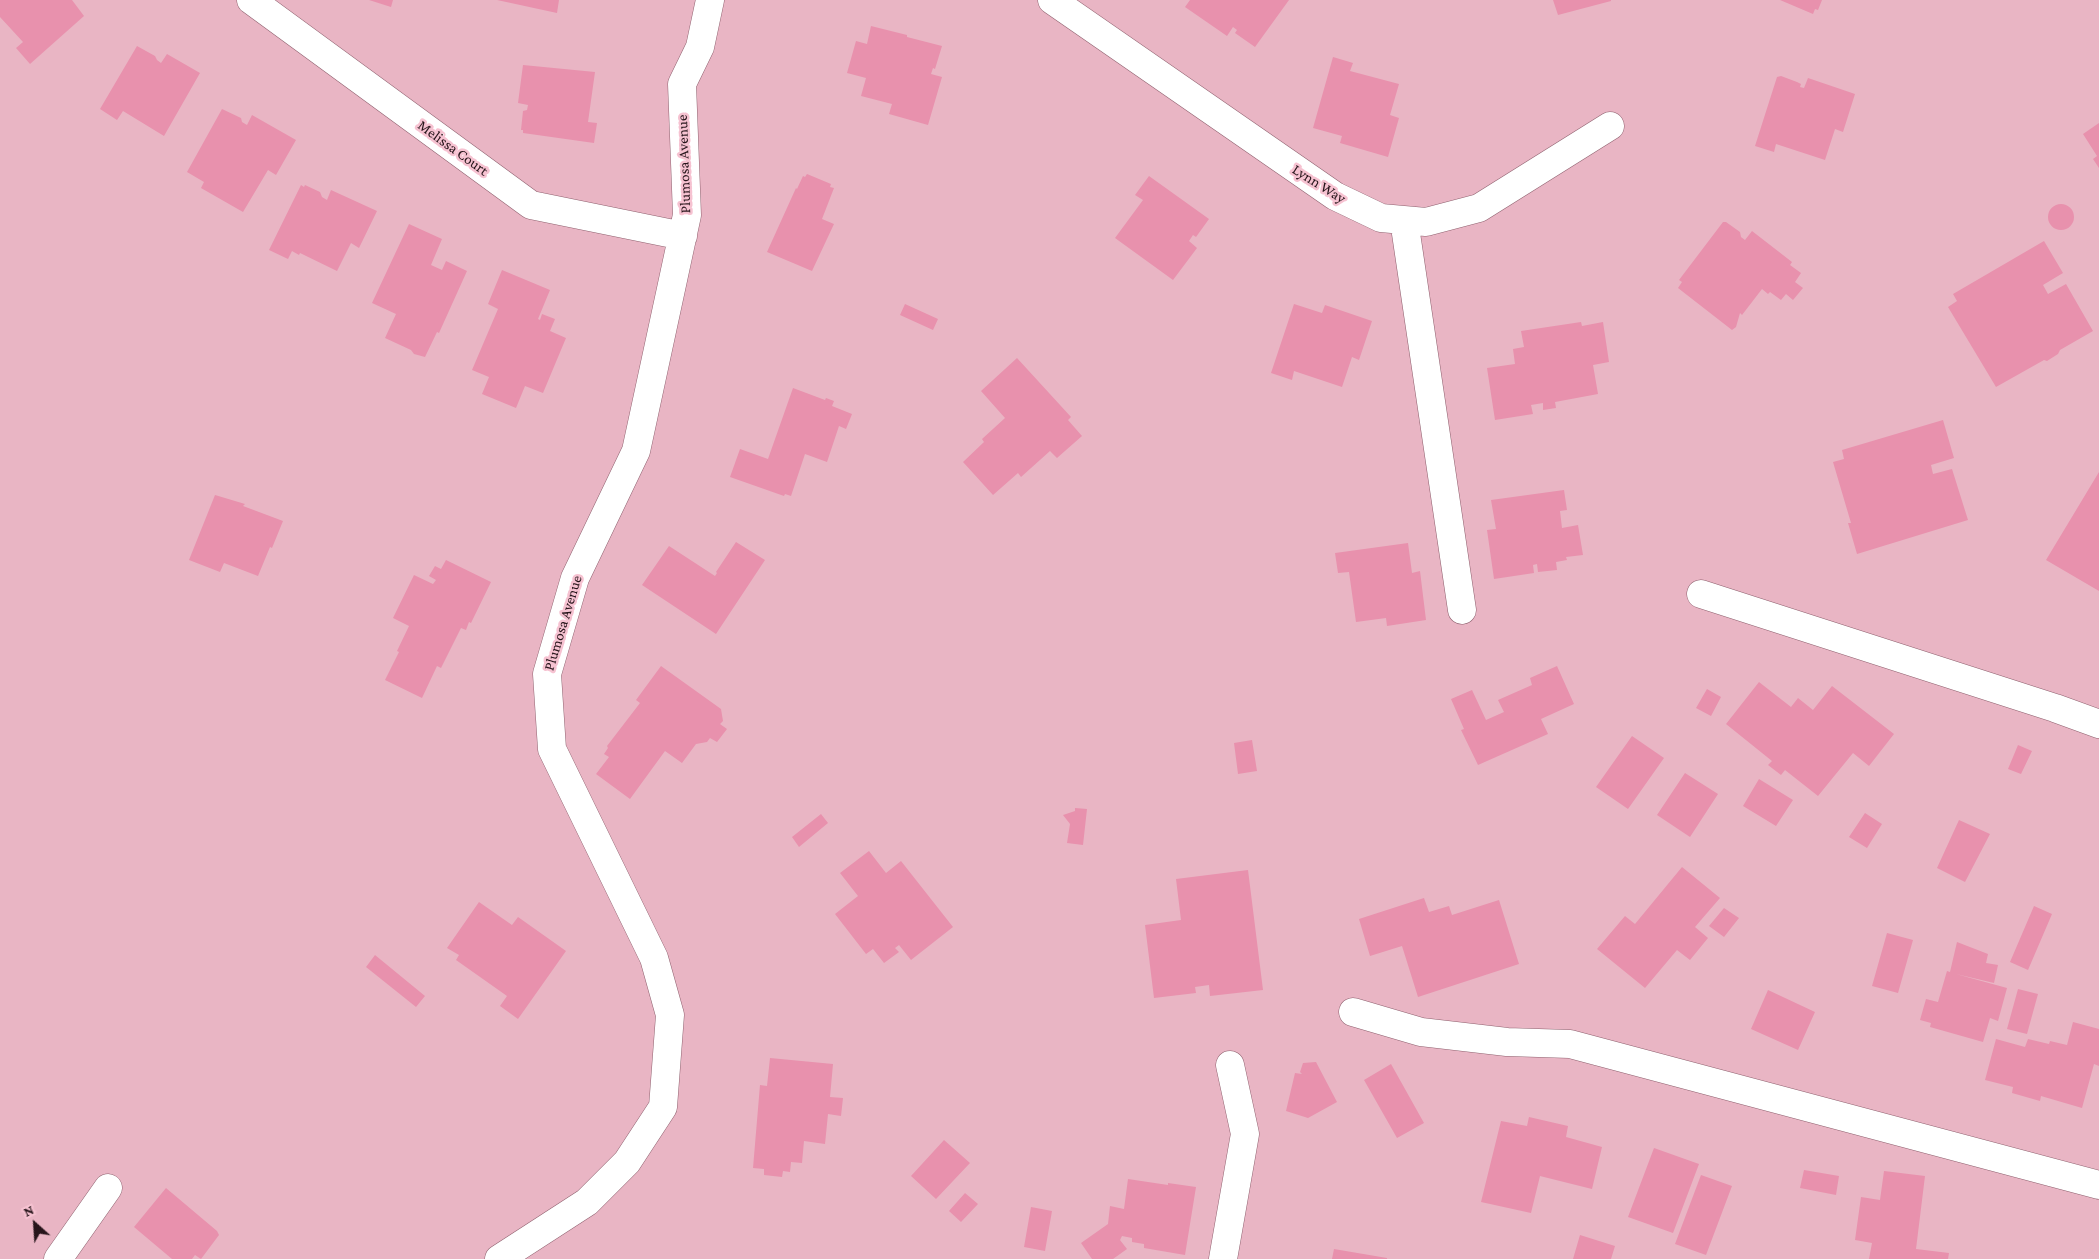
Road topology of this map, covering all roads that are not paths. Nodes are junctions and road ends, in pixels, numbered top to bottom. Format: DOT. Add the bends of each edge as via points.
graph roads {
  1 [pos="251,0"];
  2 [pos="710,0"];
  3 [pos="1052,0"];
  4 [pos="1610,126"];
  5 [pos="1404,220"];
  6 [pos="683,236"];
  7 [pos="1701,594"];
  8 [pos="1462,610"];
  9 [pos="2099,724"];
  10 [pos="1353,1012"];
  11 [pos="1230,1065"];
  12 [pos="2099,1185"];
  13 [pos="108,1188"];
  14 [pos="58,1259"];
  15 [pos="499,1259"];
  16 [pos="1223,1259"];
  1 -- 6 [label="street, Melissa Court" via="531,205"];
  2 -- 6 [label="street, Plumosa Avenue" via="700,47 682,84 687,215"];
  3 -- 5 [label="street, Lynn Way" via="1335,196 1381,218"];
  4 -- 5 [label="street, Lynn Way" via="1479,208 1426,222"];
  5 -- 8 [label="street"];
  6 -- 15 [label="street, Plumosa Avenue" via="636,451 575,578 547,674 552,749 654,958 670,1016 663,1107 627,1162 587,1202"];
  7 -- 9 [label="street"];
  10 -- 12 [label="street" via="1422,1032 1507,1042 1570,1044"];
  11 -- 16 [label="street" via="1245,1134"];
  13 -- 14 [label="street"];
}
